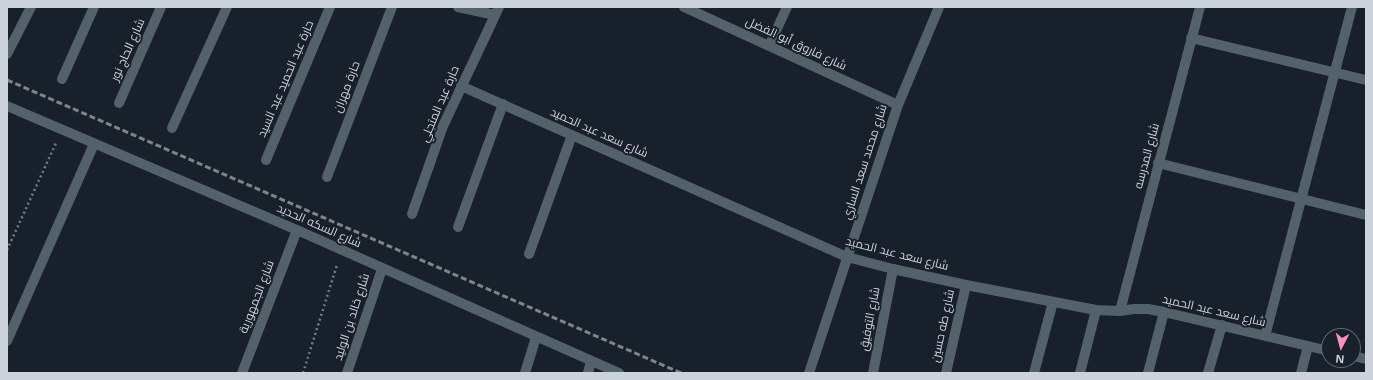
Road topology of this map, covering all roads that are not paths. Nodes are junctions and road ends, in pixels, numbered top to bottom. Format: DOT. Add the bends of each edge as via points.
graph roads {
  1 [pos="31,7"];
  2 [pos="94,7"];
  3 [pos="161,7"];
  4 [pos="227,7"];
  5 [pos="330,7"];
  6 [pos="392,7"];
  7 [pos="458,7"];
  8 [pos="787,7"];
  9 [pos="939,7"];
  10 [pos="1200,7"];
  11 [pos="1352,7"];
  12 [pos="690,8"];
  13 [pos="497,11"];
  14 [pos="1191,38"];
  15 [pos="769,46"];
  16 [pos="7,54"];
  17 [pos="1334,73"];
  18 [pos="62,79"];
  19 [pos="1366,80"];
  20 [pos="461,86"];
  21 [pos="119,103"];
  22 [pos="503,104"];
  23 [pos="898,105"];
  24 [pos="7,106"];
  25 [pos="172,128"];
  26 [pos="572,135"];
  27 [pos="94,144"];
  28 [pos="266,160"];
  29 [pos="1158,163"];
  30 [pos="327,177"];
  31 [pos="1301,199"];
  32 [pos="412,214"];
  33 [pos="1366,215"];
  34 [pos="458,227"];
  35 [pos="297,230"];
  36 [pos="529,254"];
  37 [pos="847,257"];
  38 [pos="382,268"];
  39 [pos="893,269"];
  40 [pos="966,285"];
  41 [pos="1054,302"];
  42 [pos="1096,310"];
  43 [pos="1120,311"];
  44 [pos="1164,312"];
  45 [pos="1222,325"];
  46 [pos="1265,336"];
  47 [pos="536,337"];
  48 [pos="7,342"];
  49 [pos="1308,346"];
  50 [pos="1321,349"];
  51 [pos="591,361"];
  52 [pos="242,373"];
  53 [pos="347,373"];
  54 [pos="525,373"];
  55 [pos="588,373"];
  56 [pos="619,373"];
  57 [pos="810,373"];
  58 [pos="873,373"];
  59 [pos="946,373"];
  60 [pos="1034,373"];
  61 [pos="1080,373"];
  62 [pos="1148,373"];
  63 [pos="1208,373"];
  64 [pos="1301,373"];
  1 -- 16 [label="street"];
  2 -- 18 [label="street"];
  3 -- 21 [label="street, شارع الحاج نور"];
  4 -- 25 [label="street"];
  5 -- 28 [label="street, حارة عبد الحميد عبد السيد"];
  6 -- 30 [label="street, حارة مهران"];
  7 -- 13 [label="street"];
  8 -- 15 [label="street"];
  9 -- 23 [label="street, شارع محمد سعد الساري"];
  10 -- 14 [label="street, شارع المدرسه"];
  11 -- 17 [label="street"];
  12 -- 15 [label="street, شارع فاروق أبو الفضل"];
  13 -- 20 [label="street, حارة عبد المتجلي"];
  14 -- 17 [label="street"];
  14 -- 29 [label="street, شارع المدرسه"];
  15 -- 23 [label="street, شارع فاروق أبو الفضل"];
  17 -- 19 [label="street"];
  17 -- 31 [label="street"];
  20 -- 22 [label="street, شارع سعد عبد الحميد"];
  20 -- 32 [label="street, حارة عبد المتجلي" via="443,126"];
  22 -- 26 [label="street, شارع سعد عبد الحميد"];
  22 -- 34 [label="street"];
  23 -- 37 [label="street, شارع محمد سعد الساري"];
  24 -- 27 [label="street, شارع السكه الحديد"];
  26 -- 36 [label="street"];
  26 -- 37 [label="street, شارع سعد عبد الحميد"];
  27 -- 35 [label="street, شارع السكه الحديد"];
  27 -- 48 [label="street"];
  29 -- 31 [label="street"];
  29 -- 43 [label="street, شارع المدرسه"];
  31 -- 33 [label="street"];
  31 -- 46 [label="street"];
  35 -- 38 [label="street, شارع السكه الحديد"];
  35 -- 52 [label="street, شارع الجمهورية"];
  37 -- 39 [label="street, شارع سعد عبد الحميد"];
  37 -- 57 [label="street, شارع محمد سعد الساري"];
  38 -- 47 [label="street, شارع السكه الحديد"];
  38 -- 53 [label="street, شارع خالد بن الوليد"];
  39 -- 40 [label="street, شارع سعد عبد الحميد"];
  39 -- 58 [label="street, شارع التوفيق"];
  40 -- 41 [label="street, شارع سعد عبد الحميد"];
  40 -- 59 [label="street, شارع طه حسين"];
  41 -- 42 [label="street, شارع سعد عبد الحميد"];
  41 -- 60 [label="street"];
  42 -- 43 [label="street, شارع سعد عبد الحميد"];
  42 -- 61 [label="street"];
  43 -- 44 [label="street, شارع سعد عبد الحميد" via="1148,309"];
  44 -- 45 [label="street, شارع سعد عبد الحميد"];
  44 -- 62 [label="street"];
  45 -- 46 [label="street, شارع سعد عبد الحميد"];
  45 -- 63 [label="street"];
  46 -- 49 [label="street, شارع سعد عبد الحميد"];
  47 -- 51 [label="street, شارع السكه الحديد"];
  47 -- 54 [label="street"];
  49 -- 50 [label="street, شارع سعد عبد الحميد"];
  49 -- 64 [label="street"];
  51 -- 55 [label="street"];
  51 -- 56 [label="street, شارع السكه الحديد"];
}
